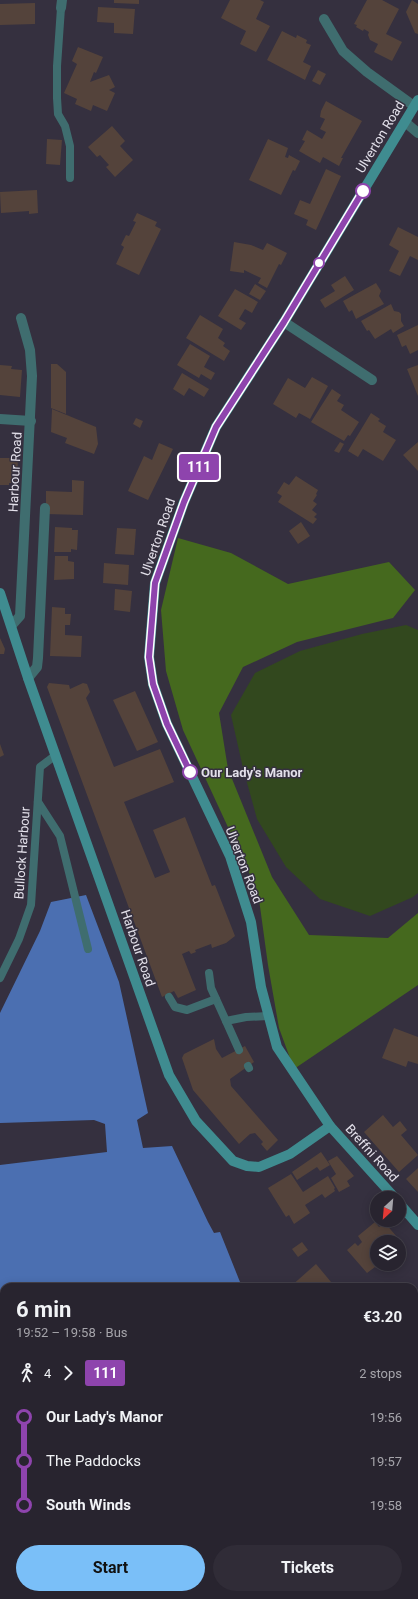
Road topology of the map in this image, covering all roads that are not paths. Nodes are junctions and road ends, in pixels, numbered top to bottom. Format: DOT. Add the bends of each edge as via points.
graph roads {
  1 [pos="62,4"];
  2 [pos="324,19"];
  3 [pos="416,103"];
  4 [pos="404,122"];
  5 [pos="418,133"];
  6 [pos="70,178"];
  7 [pos="22,318"];
  8 [pos="284,322"];
  9 [pos="372,380"];
  10 [pos="0,419"];
  11 [pos="31,421"];
  12 [pos="45,508"];
  13 [pos="0,593"];
  14 [pos="12,625"];
  15 [pos="28,678"];
  16 [pos="56,755"];
  17 [pos="38,802"];
  18 [pos="88,949"];
  19 [pos="209,973"];
  20 [pos="0,978"];
  21 [pos="169,997"];
  22 [pos="216,999"];
  23 [pos="268,1016"];
  24 [pos="226,1022"];
  25 [pos="239,1050"];
  26 [pos="330,1126"];
  27 [pos="389,1191"];
  28 [pos="406,1211"];
  29 [pos="418,1225"];
  1 -- 6 [label="lane" via="57,98 58,114 65,126 70,146"];
  2 -- 3 [label="street" via="344,51 367,72"];
  3 -- 4 [label="main road, Ulverton Road"];
  4 -- 5 [label="street"];
  4 -- 8 [label="main road, Ulverton Road"];
  7 -- 11 [label="street, Harbour Road" via="30,350"];
  8 -- 9 [label="street"];
  8 -- 23 [label="main road, Ulverton Road" via="216,427 184,502 155,583 149,657 153,684 167,724 230,856 251,922"];
  10 -- 11 [label="street"];
  11 -- 14 [label="street, Harbour Road" via="20,616"];
  12 -- 15 [label="street" via="37,667"];
  13 -- 14 [label="main road, Harbour Road"];
  14 -- 15 [label="main road, Harbour Road"];
  15 -- 16 [label="main road, Harbour Road"];
  16 -- 17 [label="lane, Bullock Harbour" via="40,767"];
  16 -- 26 [label="main road, Harbour Road" via="169,1075 196,1121 233,1161 259,1167 290,1154"];
  17 -- 18 [label="lane" via="60,836"];
  17 -- 20 [label="lane, Bullock Harbour" via="31,905 19,939"];
  19 -- 22 [label="lane"];
  21 -- 22 [label="lane" via="175,1007 187,1010"];
  22 -- 24 [label="lane"];
  23 -- 24 [label="lane" via="246,1017"];
  23 -- 26 [label="main road, Ulverton Road" via="277,1047"];
  24 -- 25 [label="lane"];
  26 -- 27 [label="main road, Breffni Road"];
  28 -- 29 [label="main road"];
}
